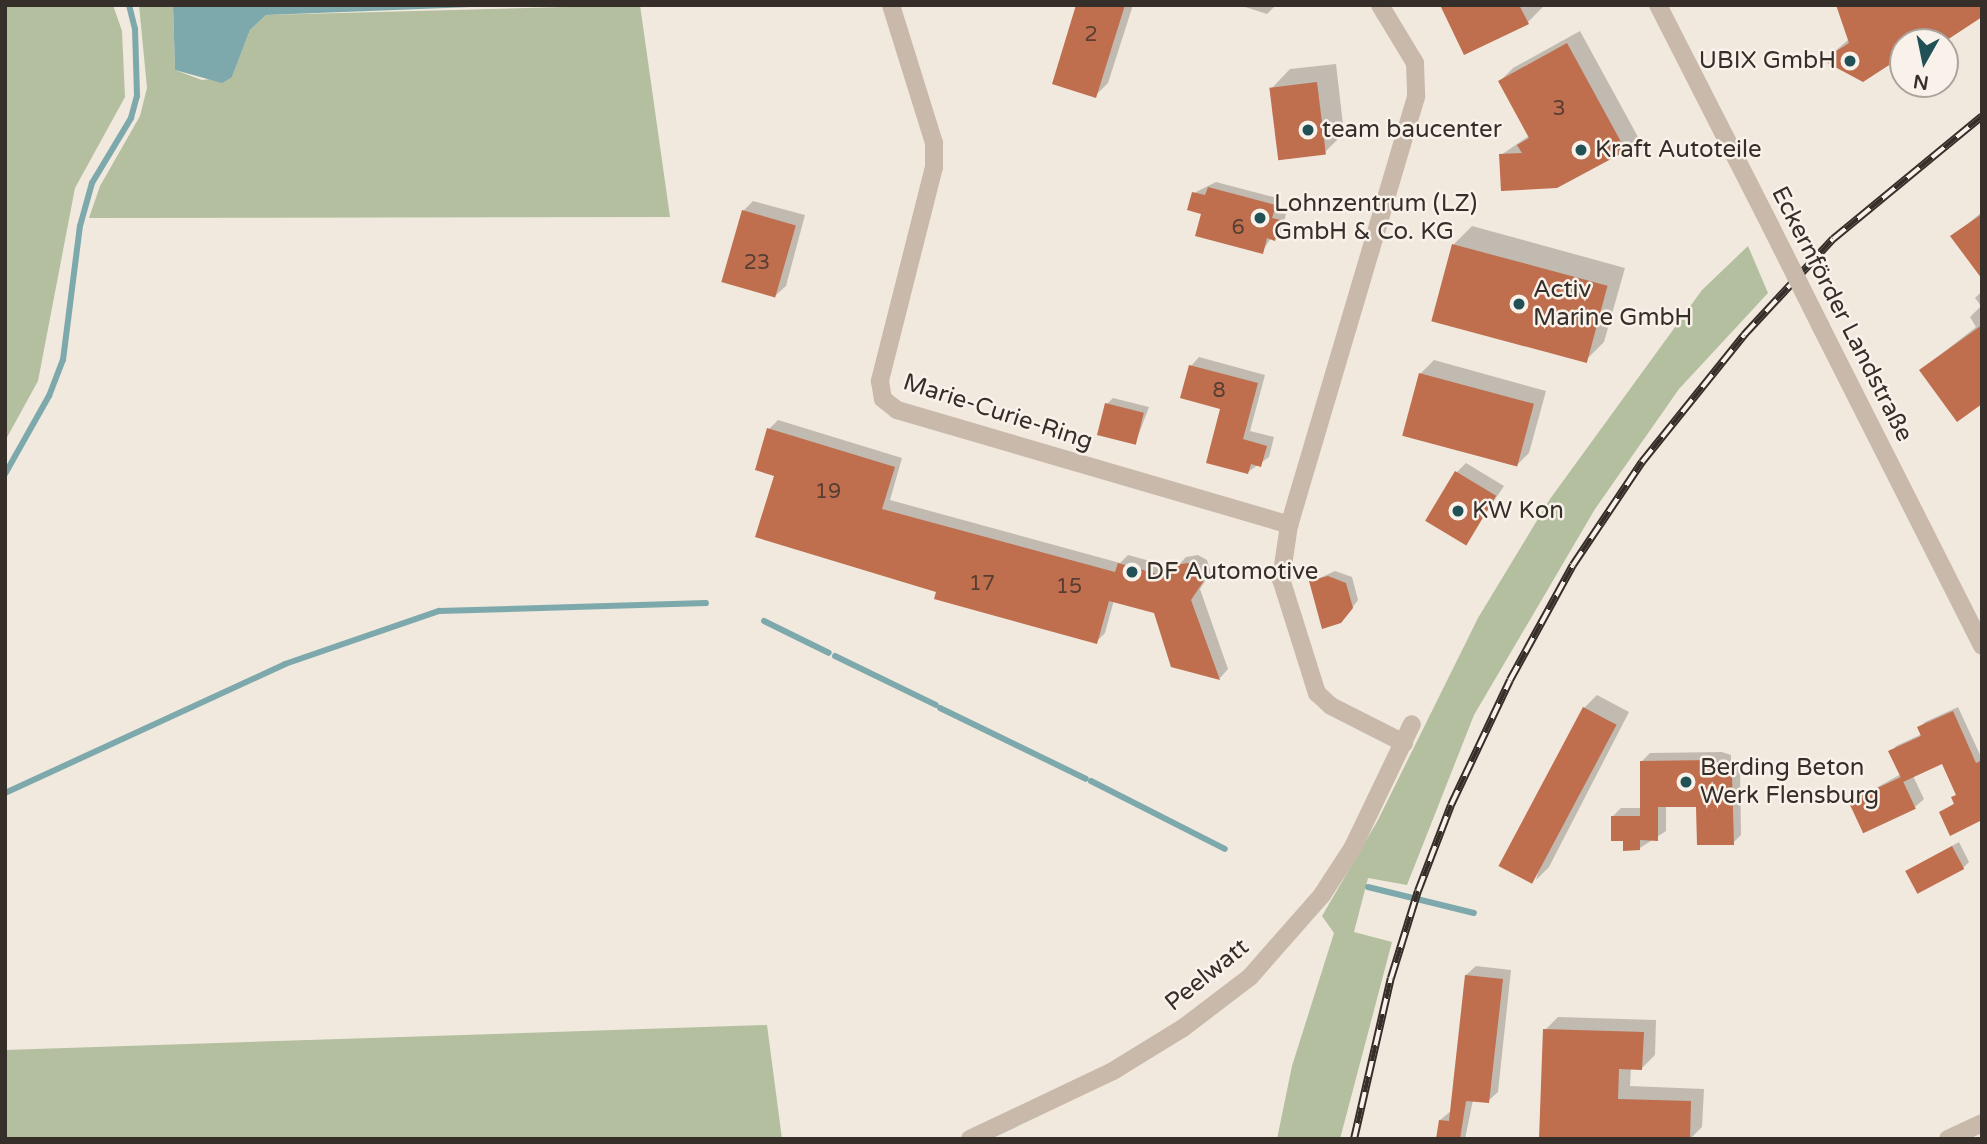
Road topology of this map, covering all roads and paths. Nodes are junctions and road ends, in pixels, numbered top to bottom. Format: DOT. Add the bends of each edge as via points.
graph roads {
  1 [pos="891,5"];
  2 [pos="1380,5"];
  3 [pos="1658,5"];
  4 [pos="1289,525"];
  5 [pos="1982,646"];
  6 [pos="1412,724"];
  7 [pos="1404,743"];
  8 [pos="1982,1123"];
  9 [pos="970,1139"];
  10 [pos="1948,1139"];
  1 -- 4 [label="street, Marie-Curie-Ring" via="934,144 934,167 882,368 883,399 897,410"];
  2 -- 4 [label="street" via="1415,63 1416,97"];
  3 -- 5 [label="street, Eckernförder Landstraße, bridge"];
  4 -- 7 [label="street" via="1281,579 1317,693 1331,706"];
  6 -- 7 [label="street, Peelwatt"];
  7 -- 9 [label="street, Peelwatt" via="1353,847 1322,895 1250,977 1113,1071"];
  8 -- 10 [label="street"];
}
